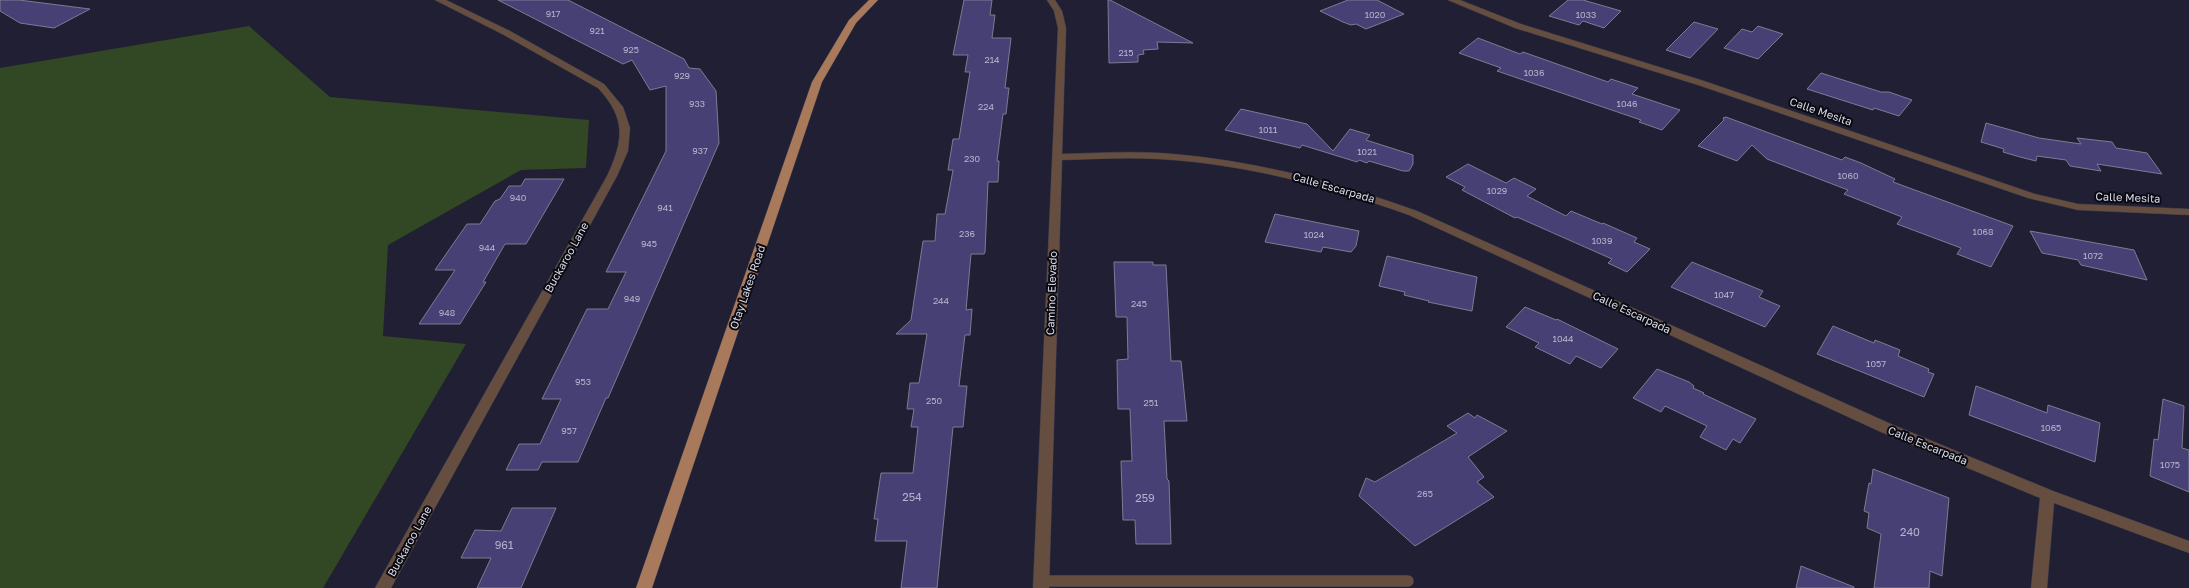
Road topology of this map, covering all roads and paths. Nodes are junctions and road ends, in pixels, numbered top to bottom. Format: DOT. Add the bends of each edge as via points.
graph roads {
  1 [pos="439,0"];
  2 [pos="874,0"];
  3 [pos="1051,0"];
  4 [pos="1452,0"];
  5 [pos="1056,157"];
  6 [pos="2189,212"];
  7 [pos="2048,494"];
  8 [pos="2189,547"];
  9 [pos="1408,581"];
  10 [pos="1041,584"];
  11 [pos="384,588"];
  12 [pos="644,588"];
  13 [pos="2039,588"];
  1 -- 11 [label="street, Buckaroo Lane" via="507,33 601,86 619,107 625,125 624,146 612,176"];
  2 -- 12 [label="main road, Otay Lakes Road" via="852,22 817,82"];
  3 -- 5 [label="street, Camino Elevado" via="1058,11 1062,28"];
  4 -- 6 [label="street, Calle Mesita" via="1518,26 1701,83 2032,196 2078,207"];
  5 -- 7 [label="street, Calle Escarpada" via="1159,156 1204,160 1286,174 1373,198 1413,213 1886,428"];
  5 -- 10 [label="street, Camino Elevado"];
  7 -- 8 [label="street, Calle Escarpada"];
  7 -- 13 [label="street"];
  9 -- 10 [label="lane"];
}
